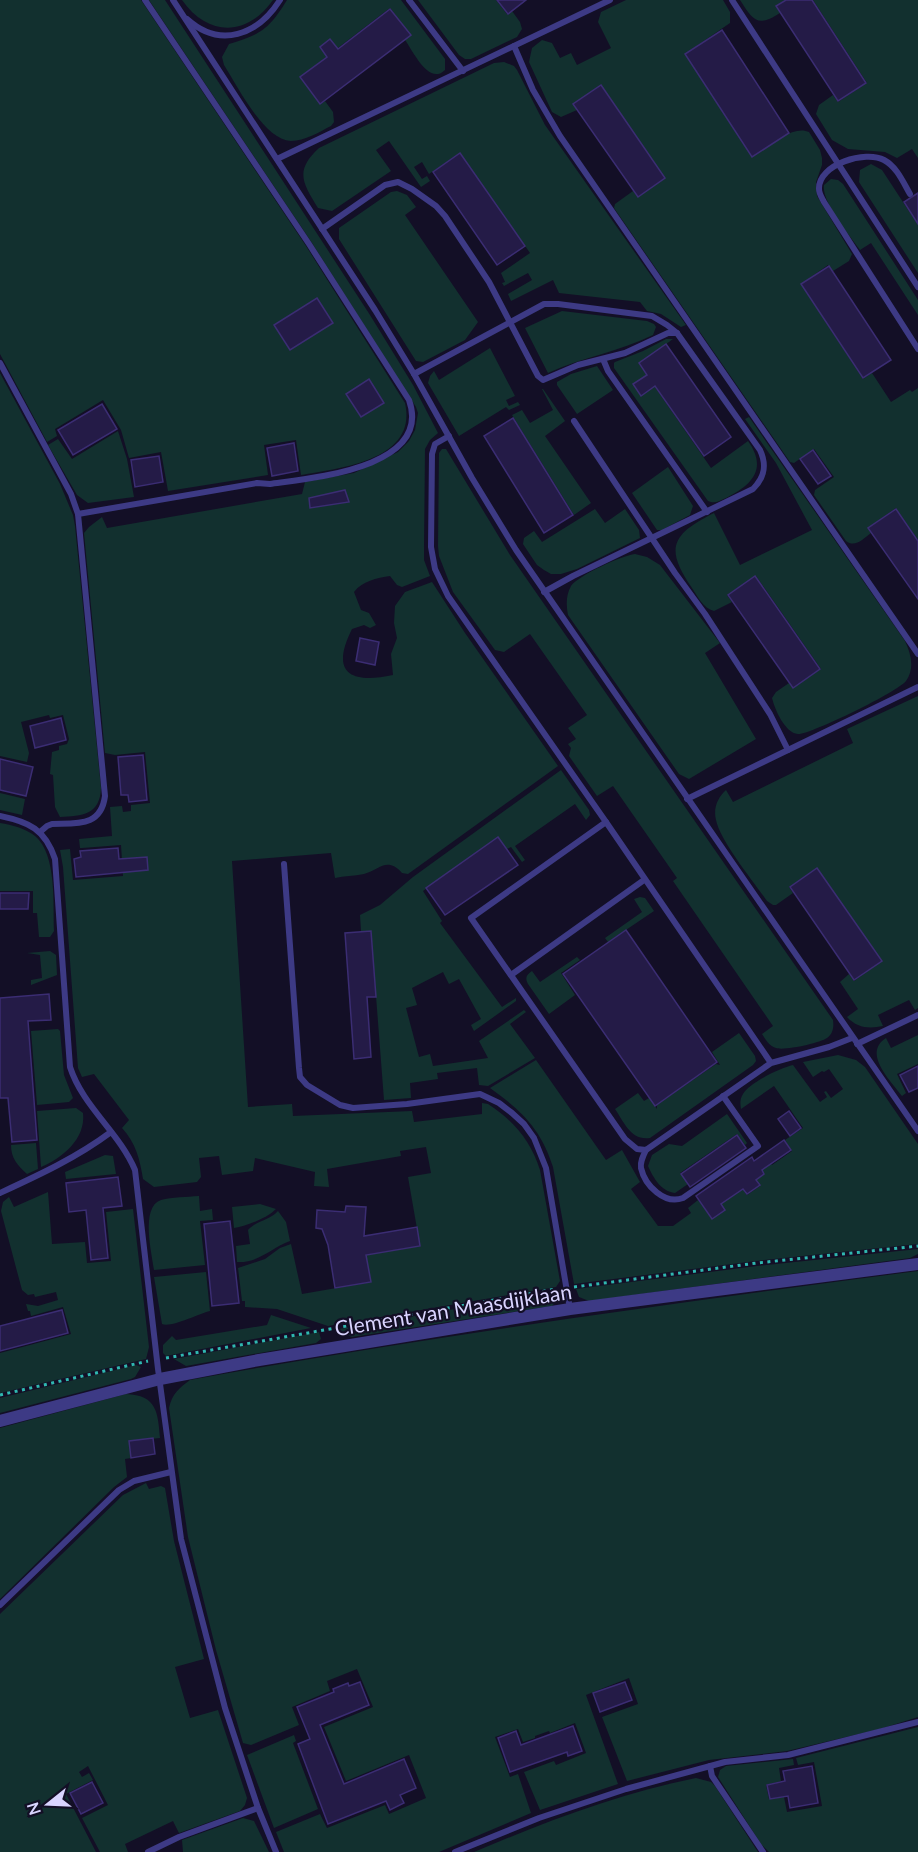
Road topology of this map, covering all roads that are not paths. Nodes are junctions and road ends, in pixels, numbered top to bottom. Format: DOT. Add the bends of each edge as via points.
graph roads {
  1 [pos="145,0"];
  2 [pos="172,0"];
  3 [pos="280,0"];
  4 [pos="409,0"];
  5 [pos="610,0"];
  6 [pos="732,0"];
  7 [pos="178,10"];
  8 [pos="514,46"];
  9 [pos="463,71"];
  10 [pos="277,159"];
  11 [pos="838,164"];
  12 [pos="910,194"];
  13 [pos="322,228"];
  14 [pos="918,287"];
  15 [pos="510,323"];
  16 [pos="677,333"];
  17 [pos="918,349"];
  18 [pos="603,359"];
  19 [pos="0,363"];
  20 [pos="414,374"];
  21 [pos="574,421"];
  22 [pos="449,436"];
  23 [pos="706,512"];
  24 [pos="78,514"];
  25 [pos="652,538"];
  26 [pos="544,592"];
  27 [pos="918,654"];
  28 [pos="918,687"];
  29 [pos="788,750"];
  30 [pos="687,799"];
  31 [pos="0,816"];
  32 [pos="606,822"];
  33 [pos="40,832"];
  34 [pos="284,864"];
  35 [pos="644,880"];
  36 [pos="511,975"];
  37 [pos="918,1015"];
  38 [pos="852,1038"];
  39 [pos="857,1044"];
  40 [pos="771,1064"];
  41 [pos="723,1096"];
  42 [pos="918,1131"];
  43 [pos="111,1132"];
  44 [pos="646,1150"];
  45 [pos="0,1193"];
  46 [pos="918,1264"];
  47 [pos="570,1309"];
  48 [pos="160,1379"];
  49 [pos="0,1421"];
  50 [pos="171,1472"];
  51 [pos="0,1605"];
  52 [pos="918,1722"];
  53 [pos="710,1766"];
  54 [pos="258,1809"];
  55 [pos="147,1852"];
  56 [pos="276,1852"];
  57 [pos="455,1852"];
  58 [pos="763,1852"];
  1 -- 24 [label="lane" via="309,244 402,390 412,408 412,419 406,438 395,449 352,469"];
  2 -- 7 [label="lane"];
  3 -- 7 [label="lane" via="261,23 237,34 203,31"];
  4 -- 9 [label="lane"];
  5 -- 8 [label="lane"];
  6 -- 11 [label="lane"];
  7 -- 10 [label="lane"];
  8 -- 9 [label="lane"];
  8 -- 27 [label="lane" via="544,111 566,145"];
  9 -- 10 [label="lane"];
  10 -- 13 [label="lane"];
  11 -- 12 [label="lane" via="877,157 893,166"];
  11 -- 14 [label="lane"];
  11 -- 17 [label="lane" via="820,182 820,195"];
  13 -- 15 [label="lane" via="385,185 404,184 445,216 489,282"];
  13 -- 20 [label="lane"];
  15 -- 16 [label="lane" via="551,303 652,316"];
  15 -- 18 [label="lane" via="543,380"];
  15 -- 20 [label="lane"];
  16 -- 18 [label="lane"];
  16 -- 23 [label="lane" via="765,460 763,476 753,489"];
  18 -- 23 [label="lane"];
  19 -- 24 [label="lane"];
  20 -- 22 [label="lane"];
  21 -- 25 [label="lane"];
  22 -- 26 [label="lane"];
  22 -- 32 [label="lane" via="435,444 432,454 431,547 435,569 448,596"];
  23 -- 25 [label="lane"];
  24 -- 33 [label="lane" via="104,805 90,821 47,826"];
  25 -- 26 [label="lane"];
  25 -- 29 [label="lane" via="770,714"];
  26 -- 30 [label="lane"];
  28 -- 29 [label="lane"];
  29 -- 30 [label="lane"];
  30 -- 38 [label="lane"];
  31 -- 33 [label="lane"];
  32 -- 35 [label="lane"];
  32 -- 36 [label="lane" via="471,918"];
  33 -- 43 [label="lane" via="52,850 57,869 70,1067 81,1093"];
  34 -- 47 [label="lane" via="302,1080 320,1094 352,1108 480,1094 499,1103 524,1124 546,1168"];
  35 -- 36 [label="lane"];
  35 -- 40 [label="lane"];
  36 -- 44 [label="lane" via="625,1139 637,1149"];
  37 -- 39 [label="lane"];
  38 -- 39 [label="lane"];
  38 -- 40 [label="lane"];
  39 -- 42 [label="lane"];
  40 -- 41 [label="lane"];
  41 -- 44 [label="lane"];
  41 -- 44 [label="lane" via="758,1146 683,1198 673,1200 655,1191 644,1175 641,1166"];
  43 -- 45 [label="lane" via="55,1168"];
  43 -- 48 [label="lane" via="135,1170"];
  46 -- 47 [label="street, Clement van Maasdijklaan"];
  47 -- 48 [label="street, Clement van Maasdijklaan"];
  48 -- 49 [label="street, Clement van Maasdijklaan"];
  48 -- 50 [label="lane"];
  50 -- 51 [label="lane" via="134,1480 119,1490"];
  50 -- 54 [label="lane" via="181,1539 201,1620"];
  52 -- 53 [label="lane" via="788,1755"];
  53 -- 57 [label="lane" via="582,1803"];
  53 -- 58 [label="lane" via="712,1776"];
  54 -- 55 [label="lane"];
  54 -- 56 [label="lane"];
}
